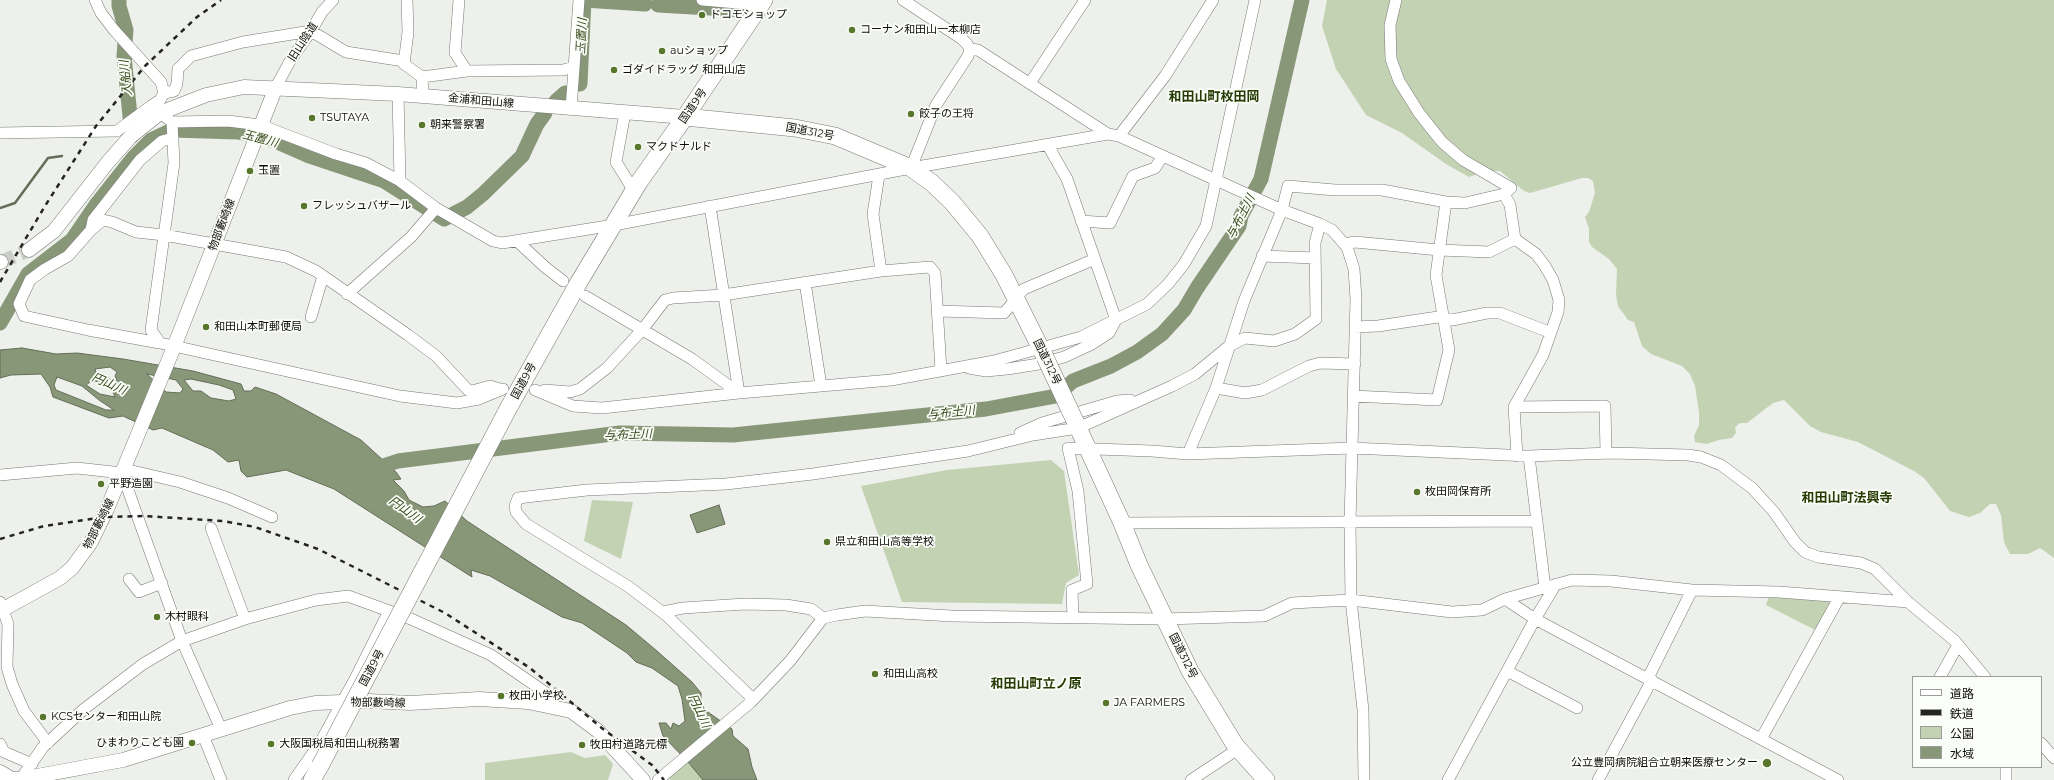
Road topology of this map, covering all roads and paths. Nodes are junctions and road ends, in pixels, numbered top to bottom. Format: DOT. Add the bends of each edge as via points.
graph roads {
  1 [pos="94,0"];
  2 [pos="323,0"];
  3 [pos="333,0"];
  4 [pos="407,0"];
  5 [pos="459,0"];
  6 [pos="579,0"];
  7 [pos="702,0"];
  8 [pos="903,0"];
  9 [pos="1085,0"];
  10 [pos="1256,0"];
  11 [pos="1396,0"];
  12 [pos="1210,1"];
  13 [pos="762,2"];
  14 [pos="322,12"];
  15 [pos="311,31"];
  16 [pos="970,49"];
  17 [pos="404,61"];
  18 [pos="574,67"];
  19 [pos="467,71"];
  20 [pos="422,77"];
  21 [pos="1030,83"];
  22 [pos="276,87"];
  23 [pos="164,93"];
  24 [pos="398,94"];
  25 [pos="423,96"];
  26 [pos="571,108"];
  27 [pos="156,110"];
  28 [pos="625,113"];
  29 [pos="685,117"];
  30 [pos="172,122"];
  31 [pos="258,132"];
  32 [pos="0,133"];
  33 [pos="1108,134"];
  34 [pos="1119,136"];
  35 [pos="174,138"];
  36 [pos="1047,144"];
  37 [pos="1163,156"];
  38 [pos="911,168"];
  39 [pos="879,175"];
  40 [pos="400,181"];
  41 [pos="1218,181"];
  42 [pos="634,191"];
  43 [pos="1504,194"];
  44 [pos="1446,202"];
  45 [pos="710,206"];
  46 [pos="436,208"];
  47 [pos="1282,210"];
  48 [pos="1081,221"];
  49 [pos="1320,224"];
  50 [pos="614,225"];
  51 [pos="91,230"];
  52 [pos="164,235"];
  53 [pos="1515,238"];
  54 [pos="517,241"];
  55 [pos="215,244"];
  56 [pos="1344,244"];
  57 [pos="29,250"];
  58 [pos="1439,250"];
  59 [pos="1262,256"];
  60 [pos="1315,258"];
  61 [pos="1095,259"];
  62 [pos="881,271"];
  63 [pos="323,276"];
  64 [pos="564,281"];
  65 [pos="805,282"];
  66 [pos="1021,292"];
  67 [pos="347,294"];
  68 [pos="723,295"];
  69 [pos="586,296"];
  70 [pos="1011,305"];
  71 [pos="938,311"];
  72 [pos="311,317"];
  73 [pos="1445,318"];
  74 [pos="1116,320"];
  75 [pos="1355,327"];
  76 [pos="642,330"];
  77 [pos="1549,332"];
  78 [pos="160,343"];
  79 [pos="1229,346"];
  80 [pos="173,349"];
  81 [pos="1043,352"];
  82 [pos="1355,364"];
  83 [pos="962,366"];
  84 [pos="941,371"];
  85 [pos="821,386"];
  86 [pos="1216,388"];
  87 [pos="739,393"];
  88 [pos="1353,396"];
  89 [pos="1142,399"];
  90 [pos="1514,407"];
  91 [pos="1076,425"];
  92 [pos="994,444"];
  93 [pos="1352,448"];
  94 [pos="1088,449"];
  95 [pos="1606,453"];
  96 [pos="1188,454"];
  97 [pos="1517,456"];
  98 [pos="1529,456"];
  99 [pos="124,469"];
  100 [pos="0,475"];
  101 [pos="272,517"];
  102 [pos="1537,521"];
  103 [pos="1350,522"];
  104 [pos="1122,523"];
  105 [pos="211,528"];
  106 [pos="129,579"];
  107 [pos="162,583"];
  108 [pos="1556,584"];
  109 [pos="1545,588"];
  110 [pos="1692,590"];
  111 [pos="1839,598"];
  112 [pos="1505,599"];
  113 [pos="1351,600"];
  114 [pos="1908,602"];
  115 [pos="1,608"];
  116 [pos="389,611"];
  117 [pos="663,612"];
  118 [pos="823,618"];
  119 [pos="1073,618"];
  120 [pos="245,619"];
  121 [pos="1164,619"];
  122 [pos="1535,619"];
  123 [pos="182,641"];
  124 [pos="1958,645"];
  125 [pos="1507,670"];
  126 [pos="1941,676"];
  127 [pos="1984,676"];
  128 [pos="1650,679"];
  129 [pos="752,700"];
  130 [pos="342,702"];
  131 [pos="551,706"];
  132 [pos="1577,708"];
  133 [pos="221,729"];
  134 [pos="203,735"];
  135 [pos="1761,739"];
  136 [pos="48,743"];
  137 [pos="0,744"];
  138 [pos="2042,744"];
  139 [pos="1238,749"];
  140 [pos="2053,752"];
  141 [pos="32,764"];
  142 [pos="2006,768"];
  143 [pos="0,772"];
  144 [pos="316,773"];
  145 [pos="662,777"];
  146 [pos="20,780"];
  147 [pos="221,780"];
  148 [pos="294,780"];
  149 [pos="643,780"];
  150 [pos="1191,780"];
  151 [pos="1266,780"];
  152 [pos="1364,780"];
  153 [pos="1448,780"];
  154 [pos="1598,780"];
  155 [pos="1838,780"];
  156 [pos="2006,780"];
  1 -- 23 [label="street" via="114,30 161,82"];
  2 -- 14 [label="street"];
  3 -- 14 [label="street, 旧山陰道"];
  4 -- 17 [label="street" via="408,32"];
  5 -- 19 [label="street" via="455,53"];
  6 -- 18 [label="street"];
  7 -- 13 [label="street"];
  8 -- 16 [label="street" via="962,39"];
  9 -- 21 [label="street"];
  10 -- 41 [label="street"];
  11 -- 43 [label="street" via="1390,25 1391,59 1399,81 1419,113 1442,142 1473,167 1511,188"];
  12 -- 34 [label="street" via="1165,76"];
  13 -- 29 [label="highway, 国道9号"];
  14 -- 15 [label="street, 旧山陰道"];
  15 -- 17 [label="street" via="346,52"];
  15 -- 22 [label="street, 旧山陰道"];
  15 -- 23 [label="street" via="243,42 191,56 178,68 174,91"];
  16 -- 21 [label="street" via="978,50"];
  16 -- 38 [label="street" via="936,105"];
  17 -- 20 [label="street" via="404,64"];
  18 -- 19 [label="street" via="563,70"];
  18 -- 26 [label="street"];
  19 -- 20 [label="street"];
  20 -- 25 [label="street"];
  21 -- 33 [label="street"];
  22 -- 24 [label="main road, 金浦和田山線"];
  22 -- 27 [label="main road" via="244,87"];
  22 -- 31 [label="main road, 物部藪崎線"];
  23 -- 27 [label="street"];
  24 -- 25 [label="main road, 金浦和田山線"];
  24 -- 40 [label="street"];
  25 -- 26 [label="main road, 金浦和田山線"];
  26 -- 28 [label="main road, 金浦和田山線"];
  27 -- 30 [label="street"];
  27 -- 32 [label="street" via="117,131"];
  27 -- 57 [label="main road" via="108,162 54,231"];
  28 -- 29 [label="main road, 金浦和田山線"];
  28 -- 42 [label="street" via="616,162"];
  29 -- 38 [label="highway, 国道312号" via="795,128 835,136"];
  29 -- 42 [label="highway, 国道9号"];
  30 -- 31 [label="street" via="228,121"];
  30 -- 35 [label="street"];
  31 -- 40 [label="street" via="366,163"];
  31 -- 55 [label="main road, 物部藪崎線"];
  33 -- 34 [label="street"];
  33 -- 36 [label="street"];
  34 -- 37 [label="street"];
  35 -- 51 [label="street" via="162,141 140,160 93,220"];
  35 -- 52 [label="street" via="174,163"];
  36 -- 38 [label="street"];
  36 -- 48 [label="street" via="1067,179"];
  37 -- 41 [label="street"];
  37 -- 48 [label="street" via="1155,168 1133,176 1110,223"];
  38 -- 39 [label="street"];
  38 -- 81 [label="highway, 国道312号" via="952,202 980,236 1004,275"];
  39 -- 45 [label="street"];
  39 -- 62 [label="street" via="873,214"];
  40 -- 46 [label="street"];
  41 -- 47 [label="street"];
  41 -- 74 [label="street" via="1206,226 1184,264 1147,304"];
  42 -- 50 [label="highway, 国道9号"];
  43 -- 44 [label="street" via="1465,203"];
  43 -- 53 [label="street" via="1510,205"];
  44 -- 47 [label="street" via="1382,190 1288,186"];
  44 -- 58 [label="street"];
  45 -- 50 [label="street"];
  45 -- 68 [label="street"];
  46 -- 54 [label="street" via="493,241"];
  46 -- 67 [label="street" via="411,237"];
  47 -- 49 [label="street"];
  47 -- 59 [label="street"];
  48 -- 61 [label="street"];
  49 -- 56 [label="street" via="1332,230"];
  49 -- 60 [label="street" via="1315,243"];
  50 -- 54 [label="street"];
  50 -- 144 [label="highway, 国道9号, bridge" via="509,407"];
  51 -- 52 [label="street" via="103,220 136,232"];
  51 -- 78 [label="street" via="68,256 30,280 19,304 24,316"];
  52 -- 55 [label="street"];
  52 -- 78 [label="street" via="151,330"];
  53 -- 58 [label="street" via="1489,252"];
  53 -- 77 [label="street" via="1536,254 1553,280 1559,300 1558,312"];
  54 -- 64 [label="street"];
  55 -- 63 [label="street" via="286,257"];
  55 -- 80 [label="main road, 物部藪崎線"];
  56 -- 58 [label="street" via="1355,242"];
  56 -- 75 [label="street" via="1354,269"];
  58 -- 73 [label="street" via="1436,275"];
  59 -- 60 [label="street"];
  59 -- 79 [label="street"];
  60 -- 79 [label="street" via="1316,319 1295,334 1274,342 1245,338"];
  61 -- 66 [label="street"];
  61 -- 74 [label="street"];
  62 -- 65 [label="street"];
  62 -- 71 [label="street" via="930,267 935,273"];
  63 -- 67 [label="street"];
  63 -- 72 [label="street"];
  65 -- 68 [label="street"];
  65 -- 85 [label="street"];
  67 -- 80 [label="street" via="436,356 468,390 490,386 503,389 479,399 458,402 400,396"];
  68 -- 76 [label="street" via="665,300"];
  68 -- 87 [label="street"];
  69 -- 76 [label="street"];
  70 -- 71 [label="street" via="1004,313"];
  71 -- 84 [label="street"];
  73 -- 75 [label="street"];
  73 -- 77 [label="street" via="1452,320 1500,313"];
  73 -- 88 [label="street" via="1450,350 1437,400"];
  74 -- 81 [label="street"];
  74 -- 83 [label="street" via="1109,334 1064,357 1039,364 986,371"];
  75 -- 82 [label="street"];
  76 -- 87 [label="street" via="692,359"];
  76 -- 87 [label="street" via="606,368 580,389 570,392 535,390 573,406 586,408"];
  77 -- 90 [label="street" via="1543,355"];
  78 -- 80 [label="street"];
  79 -- 86 [label="street"];
  79 -- 89 [label="street" via="1195,374"];
  80 -- 99 [label="main road, 物部藪崎線"];
  81 -- 83 [label="street"];
  81 -- 91 [label="highway, 国道312号, bridge"];
  82 -- 86 [label="street" via="1320,363 1262,390 1245,393"];
  82 -- 88 [label="street"];
  83 -- 84 [label="street"];
  84 -- 85 [label="street" via="891,380"];
  85 -- 87 [label="street"];
  86 -- 96 [label="street"];
  88 -- 93 [label="street"];
  89 -- 91 [label="street"];
  89 -- 92 [label="street" via="1117,401 1042,423"];
  90 -- 95 [label="street" via="1605,406"];
  90 -- 97 [label="street"];
  91 -- 92 [label="street"];
  91 -- 94 [label="highway, 国道312号"];
  92 -- 117 [label="street" via="813,474 726,484 587,490 518,498 516,512 526,524 629,587"];
  93 -- 96 [label="street"];
  93 -- 97 [label="street"];
  93 -- 103 [label="street"];
  94 -- 96 [label="street"];
  94 -- 104 [label="highway, 国道312号"];
  94 -- 119 [label="street" via="1068,448 1078,491 1087,584 1072,590"];
  95 -- 98 [label="street"];
  95 -- 114 [label="street" via="1700,457 1721,465 1762,498 1805,552 1818,557 1868,564 1889,581"];
  97 -- 98 [label="street"];
  98 -- 102 [label="street"];
  99 -- 100 [label="street" via="77,468"];
  99 -- 101 [label="street" via="180,482 228,498"];
  99 -- 107 [label="street"];
  99 -- 115 [label="main road, 物部藪崎線" via="91,542 72,568 44,588"];
  102 -- 103 [label="street"];
  102 -- 109 [label="street"];
  103 -- 104 [label="street"];
  103 -- 113 [label="street"];
  104 -- 121 [label="highway, 国道312号"];
  105 -- 120 [label="street"];
  106 -- 107 [label="street" via="139,592"];
  107 -- 123 [label="street"];
  108 -- 109 [label="street"];
  108 -- 110 [label="street" via="1572,580 1611,581"];
  108 -- 122 [label="street"];
  109 -- 112 [label="street"];
  110 -- 111 [label="street" via="1779,592"];
  110 -- 128 [label="street"];
  111 -- 114 [label="street"];
  111 -- 135 [label="street"];
  112 -- 113 [label="street" via="1482,610 1452,612"];
  112 -- 122 [label="street"];
  113 -- 121 [label="street" via="1292,604 1264,616"];
  113 -- 152 [label="street" via="1363,710"];
  114 -- 124 [label="street"];
  115 -- 136 [label="street" via="9,632 7,667 12,684 24,710"];
  116 -- 120 [label="street" via="348,596 316,600"];
  116 -- 130 [label="street"];
  116 -- 131 [label="street" via="492,655 549,694"];
  117 -- 118 [label="street" via="683,608 745,604 786,605 811,609"];
  117 -- 129 [label="street"];
  118 -- 119 [label="street" via="865,611 952,616"];
  118 -- 129 [label="street" via="790,661"];
  119 -- 121 [label="street"];
  120 -- 123 [label="street"];
  121 -- 139 [label="highway, 国道312号" via="1190,671"];
  122 -- 125 [label="street"];
  122 -- 128 [label="street"];
  123 -- 133 [label="street"];
  123 -- 136 [label="street" via="143,664 84,709"];
  124 -- 126 [label="street"];
  124 -- 127 [label="street"];
  125 -- 132 [label="street"];
  125 -- 153 [label="street"];
  128 -- 135 [label="street"];
  128 -- 154 [label="street"];
  129 -- 145 [label="street"];
  130 -- 131 [label="main road, 物部藪崎線" via="410,703 479,699"];
  130 -- 133 [label="main road, 物部藪崎線" via="290,708"];
  130 -- 148 [label="street" via="320,743"];
  131 -- 149 [label="main road, 物部藪崎線" via="571,711 598,732"];
  133 -- 134 [label="main road, 物部藪崎線"];
  134 -- 146 [label="main road, 物部藪崎線" via="123,760"];
  134 -- 147 [label="street"];
  135 -- 155 [label="street"];
  136 -- 141 [label="street"];
  137 -- 141 [label="street" via="4,752"];
  138 -- 140 [label="street"];
  139 -- 150 [label="street"];
  139 -- 151 [label="highway, 国道312号"];
  141 -- 146 [label="street"];
  142 -- 156 [label="street"];
  143 -- 146 [label="main road, 物部藪崎線"];
}
